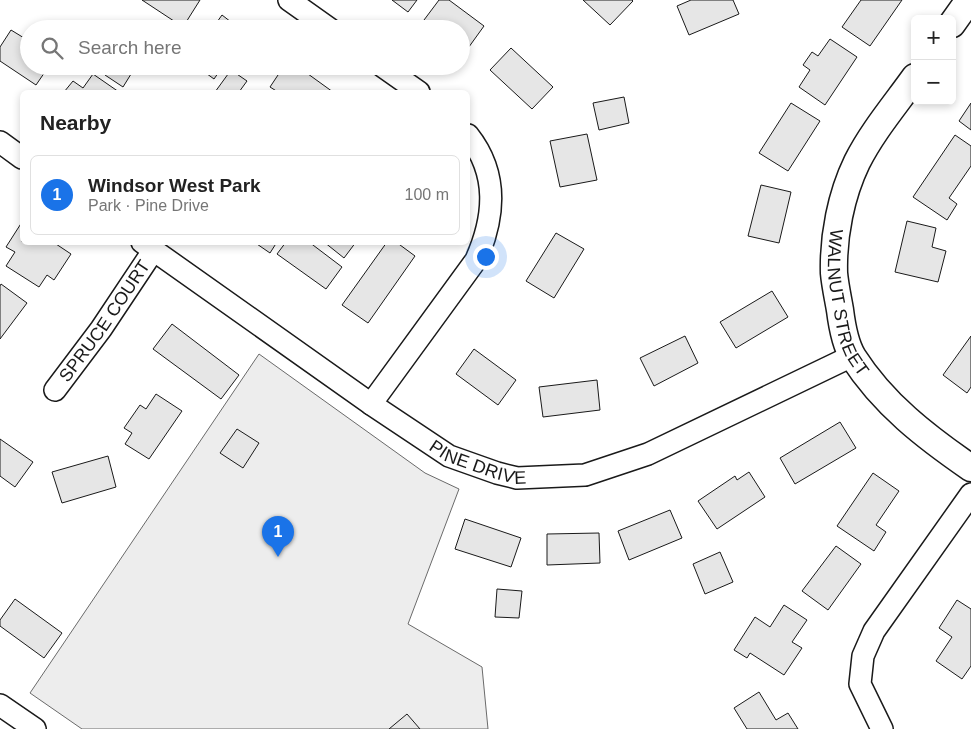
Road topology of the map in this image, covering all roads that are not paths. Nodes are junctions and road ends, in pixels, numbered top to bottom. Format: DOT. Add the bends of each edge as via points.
graph roads {
  1 [pos="289,0"];
  2 [pos="969,0"];
  3 [pos="956,18"];
  4 [pos="317,20"];
  5 [pos="395,75"];
  6 [pos="911,83"];
  7 [pos="417,90"];
  8 [pos="470,138"];
  9 [pos="0,142"];
  10 [pos="20,157"];
  11 [pos="148,247"];
  12 [pos="852,356"];
  13 [pos="55,390"];
  14 [pos="371,404"];
  15 [pos="971,468"];
  16 [pos="971,494"];
  17 [pos="0,705"];
  18 [pos="35,729"];
  19 [pos="882,729"];
  1 -- 4 [label="street"];
  2 -- 3 [label="street"];
  5 -- 7 [label="street"];
  6 -- 12 [label="street, WALNUT STREET" via="857,162 845,192 837,228 834,275 841,323"];
  8 -- 14 [label="street" via="489,177 492,196 483,245 476,260"];
  9 -- 10 [label="street"];
  11 -- 13 [label="street, SPRUCE COURT" via="101,329"];
  11 -- 14 [label="street, PINE DRIVE"];
  12 -- 14 [label="street, PINE DRIVE" via="648,454 585,474 517,478 497,473 449,456"];
  12 -- 15 [label="street, WALNUT STREET" via="897,411"];
  16 -- 19 [label="street" via="874,631 863,656 860,684"];
  17 -- 18 [label="street"];
}
